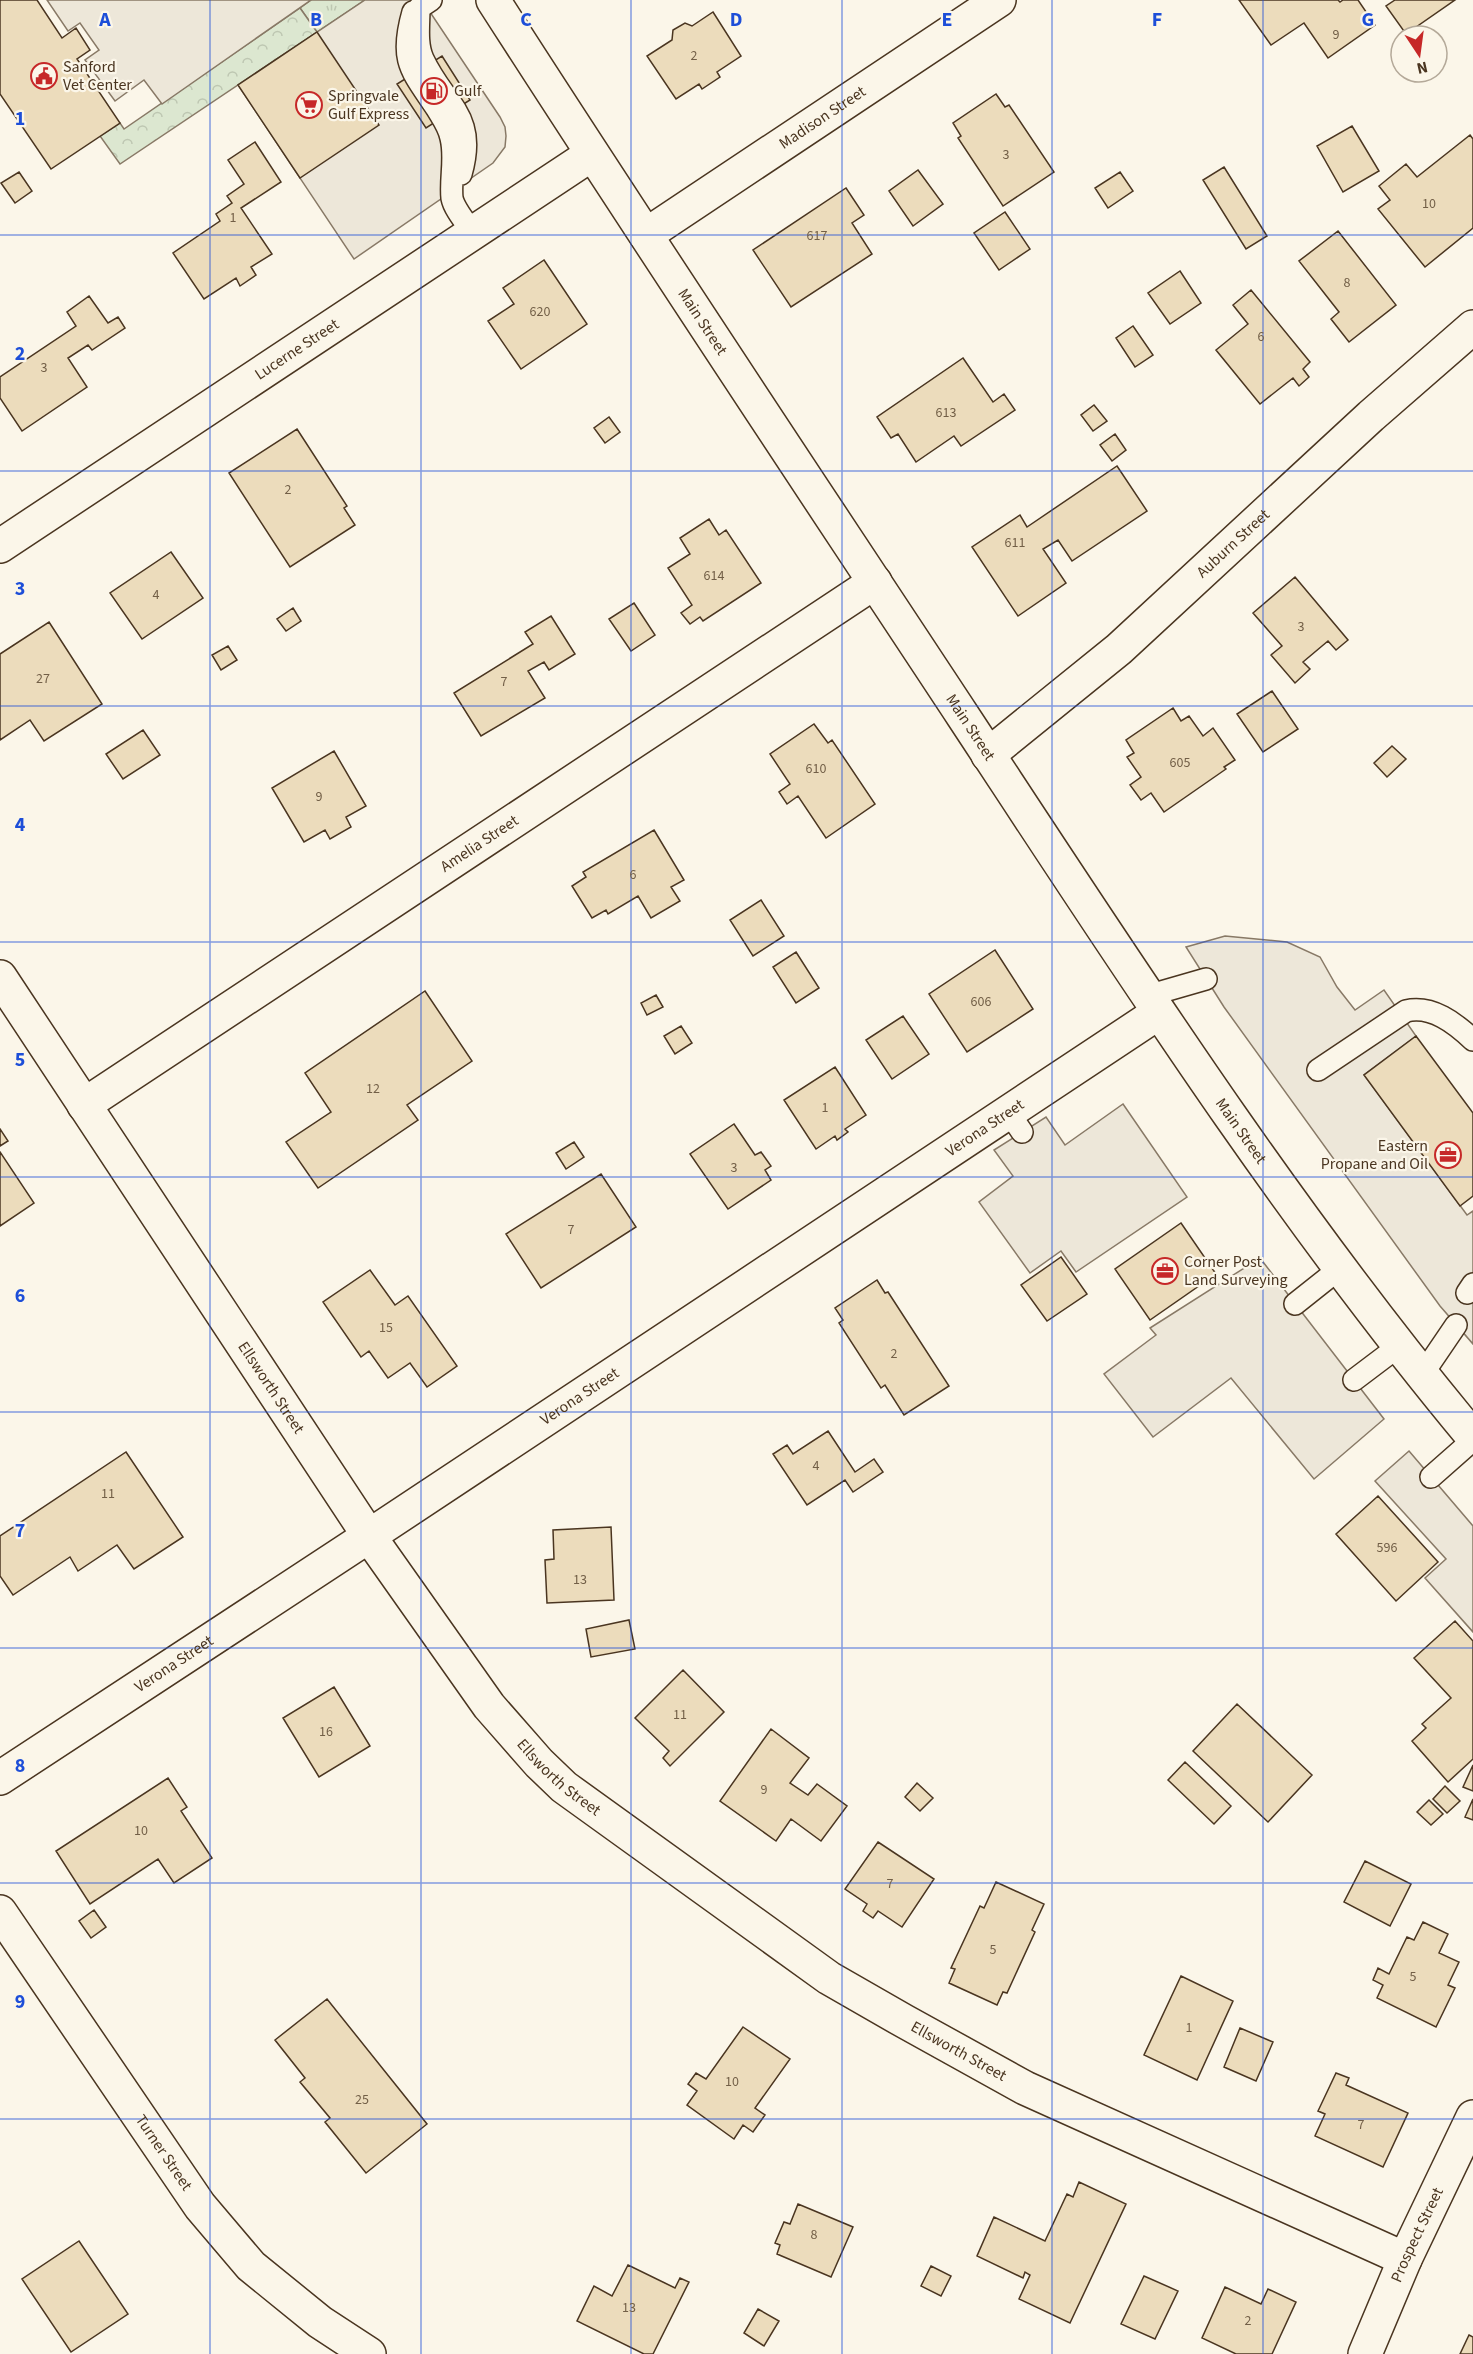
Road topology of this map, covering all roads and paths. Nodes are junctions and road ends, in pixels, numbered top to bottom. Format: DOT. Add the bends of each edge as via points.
graph roads {
  1 [pos="431,0"];
  2 [pos="493,0"];
  3 [pos="999,0"];
  4 [pos="413,12"];
  5 [pos="592,154"];
  6 [pos="452,200"];
  7 [pos="474,233"];
  8 [pos="646,235"];
  9 [pos="1473,327"];
  10 [pos="0,546"];
  11 [pos="875,582"];
  12 [pos="988,755"];
  13 [pos="0,977"];
  14 [pos="1206,979"];
  15 [pos="1153,1004"];
  16 [pos="1473,1040"];
  17 [pos="1318,1070"];
  18 [pos="84,1105"];
  19 [pos="1339,1269"];
  20 [pos="1295,1304"];
  21 [pos="1456,1324"];
  22 [pos="1399,1346"];
  23 [pos="1422,1375"];
  24 [pos="1354,1380"];
  25 [pos="1473,1438"];
  26 [pos="1431,1477"];
  27 [pos="369,1536"];
  28 [pos="0,1778"];
  29 [pos="0,1912"];
  30 [pos="1473,2117"];
  31 [pos="1405,2259"];
  32 [pos="369,2354"];
  33 [pos="1365,2354"];
  1 -- 6 [label="lane" via="419,8 419,45 459,117 467,145"];
  2 -- 5 [label="street, Main Street"];
  3 -- 8 [label="street, Madison Street"];
  4 -- 6 [label="lane" via="407,31 407,56 452,140"];
  5 -- 7 [label="street, Lucerne Street"];
  5 -- 8 [label="street, Main Street"];
  6 -- 7 [label="lane"];
  7 -- 10 [label="street, Lucerne Street"];
  8 -- 11 [label="street, Main Street"];
  9 -- 12 [label="street, Auburn Street" via="1119,649"];
  11 -- 12 [label="street, Main Street"];
  11 -- 18 [label="street, Amelia Street"];
  12 -- 15 [label="street, Main Street"];
  13 -- 18 [label="street, Ellsworth Street"];
  14 -- 15 [label="lane"];
  15 -- 19 [label="street, Main Street"];
  15 -- 27 [label="street, Verona Street" via="1015,1123"];
  16 -- 17 [label="lane" via="1452,1023 1418,1008 1406,1011"];
  18 -- 27 [label="street, Ellsworth Street"];
  19 -- 20 [label="lane"];
  19 -- 22 [label="street, Main Street"];
  21 -- 23 [label="lane"];
  22 -- 23 [label="street, Main Street"];
  22 -- 24 [label="lane"];
  23 -- 25 [label="street, Main Street"];
  25 -- 26 [label="lane"];
  27 -- 28 [label="street, Verona Street"];
  27 -- 31 [label="street, Ellsworth Street" via="489,1706 539,1763 603,1816 829,1978 1025,2088"];
  29 -- 32 [label="street, Turner Street" via="214,2223 251,2266 320,2322"];
  30 -- 31 [label="street, Prospect Street"];
  31 -- 33 [label="street, Prospect Street"];
}
